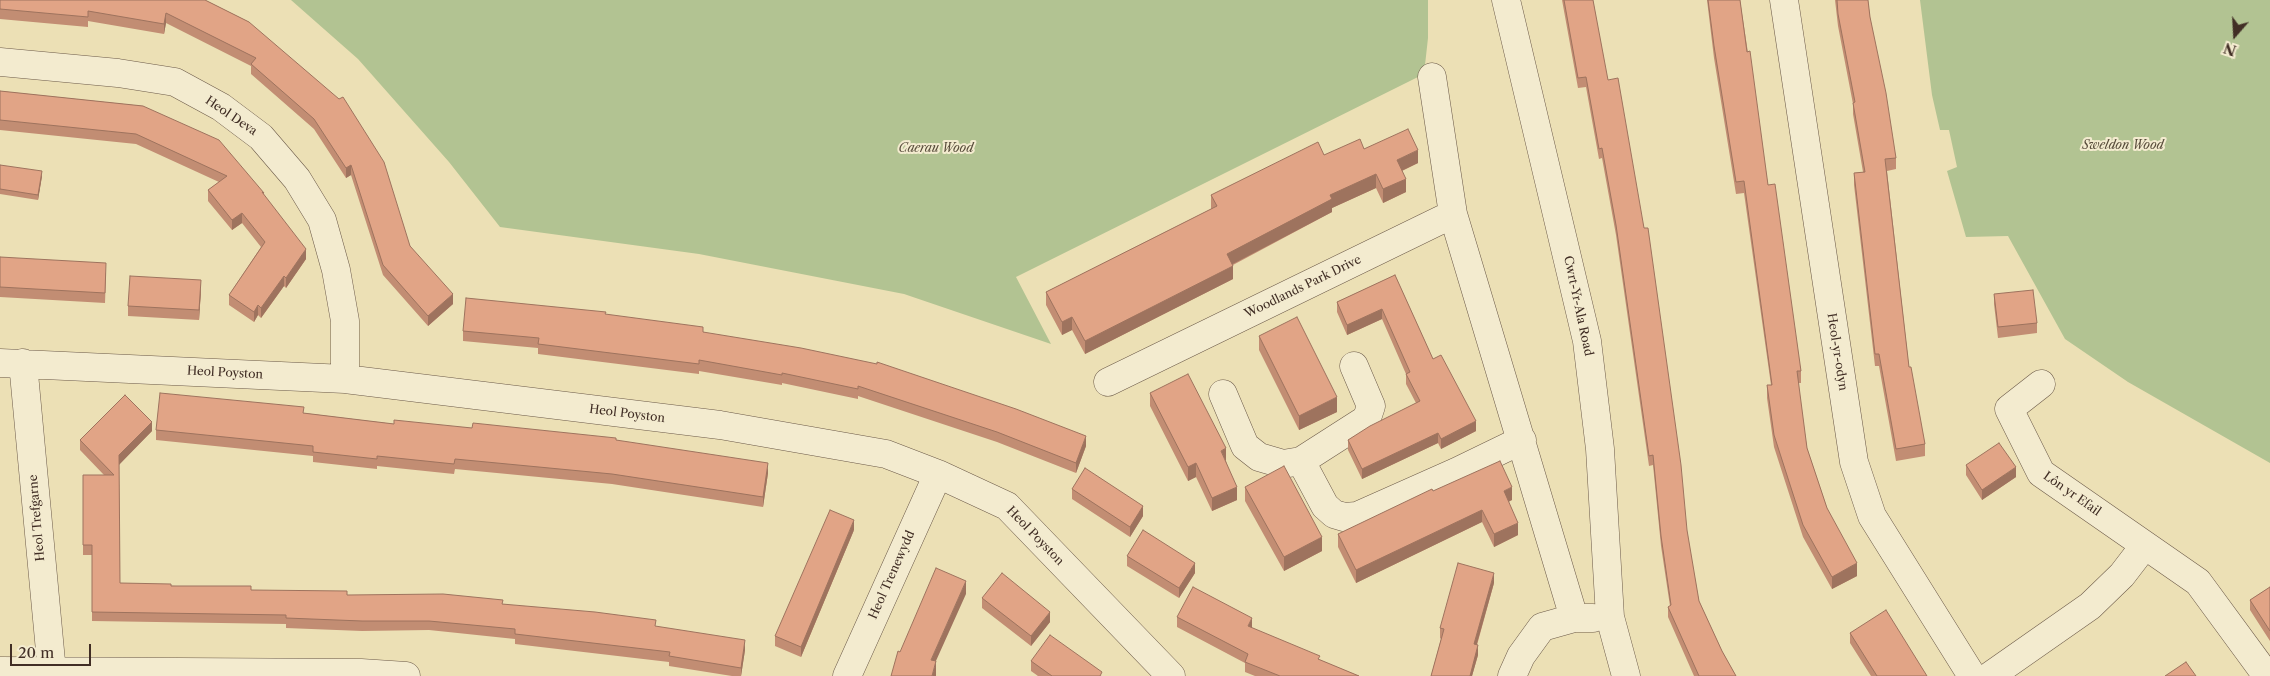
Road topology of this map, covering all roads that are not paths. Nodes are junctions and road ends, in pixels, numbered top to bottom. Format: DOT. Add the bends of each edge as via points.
graph roads {
  1 [pos="1506,0"];
  2 [pos="1784,0"];
  3 [pos="0,62"];
  4 [pos="1432,77"];
  5 [pos="1453,214"];
  6 [pos="12,363"];
  7 [pos="1354,366"];
  8 [pos="345,379"];
  9 [pos="1108,382"];
  10 [pos="2041,384"];
  11 [pos="1223,394"];
  12 [pos="1522,440"];
  13 [pos="1301,462"];
  14 [pos="938,474"];
  15 [pos="2145,545"];
  16 [pos="1610,617"];
  17 [pos="1574,618"];
  18 [pos="0,671"];
  19 [pos="52,672"];
  20 [pos="406,676"];
  21 [pos="847,676"];
  22 [pos="1171,676"];
  23 [pos="1512,676"];
  24 [pos="1626,676"];
  25 [pos="1972,676"];
  26 [pos="1990,676"];
  27 [pos="2267,676"];
  1 -- 16 [label="street, Cwrt-Yr-Ala Road" via="1588,341 1600,448"];
  2 -- 25 [label="street, Heol-yr-odyn" via="1854,462 1872,516"];
  3 -- 8 [label="street, Heol Deva" via="175,82 221,107 261,137 297,179 322,220 336,270 345,321"];
  4 -- 5 [label="street"];
  5 -- 9 [label="street, Woodlands Park Drive" via="1148,351"];
  5 -- 12 [label="street"];
  6 -- 8 [label="street, Heol Poyston"];
  6 -- 19 [label="street, Heol Trefgarne"];
  7 -- 13 [label="street" via="1370,406 1368,415"];
  8 -- 14 [label="street, Heol Poyston" via="720,425 886,454"];
  10 -- 15 [label="street, Lôn yr Efail" via="2009,409 2041,473"];
  11 -- 13 [label="street" via="1245,446 1259,457 1283,464"];
  12 -- 13 [label="street" via="1357,516 1334,514 1325,506"];
  12 -- 17 [label="street"];
  14 -- 21 [label="street, Heol Trenewydd"];
  14 -- 22 [label="street, Heol Poyston" via="1007,506"];
  15 -- 26 [label="street" via="2122,575 2090,606"];
  15 -- 27 [label="street, Lôn yr Efail" via="2198,582"];
  16 -- 17 [label="street"];
  16 -- 24 [label="street, Cwrt-Yr-Ala Road"];
  17 -- 23 [label="street" via="1542,627 1521,656"];
  18 -- 19 [label="street"];
  19 -- 20 [label="street"];
}
